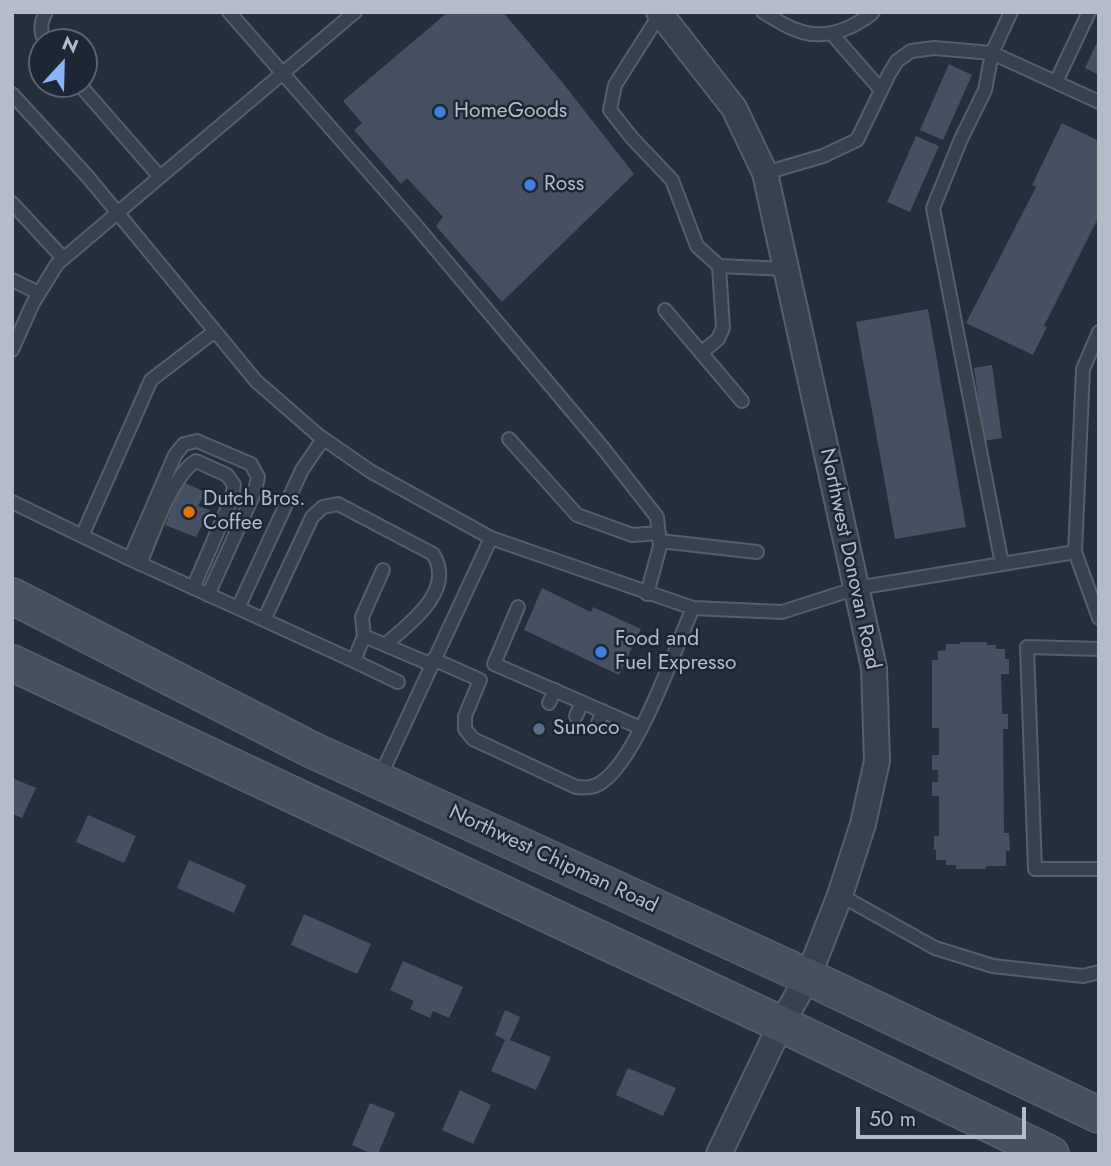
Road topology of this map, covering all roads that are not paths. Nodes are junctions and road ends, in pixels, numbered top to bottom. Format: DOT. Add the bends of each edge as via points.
graph roads {
  1 [pos="229,12"];
  2 [pos="355,12"];
  3 [pos="763,12"];
  4 [pos="873,12"];
  5 [pos="1012,12"];
  6 [pos="1089,12"];
  7 [pos="659,13"];
  8 [pos="833,35"];
  9 [pos="992,53"];
  10 [pos="282,74"];
  11 [pos="1056,82"];
  12 [pos="881,90"];
  13 [pos="12,94"];
  14 [pos="91,98"];
  15 [pos="1099,102"];
  16 [pos="765,173"];
  17 [pos="160,177"];
  18 [pos="12,203"];
  19 [pos="118,212"];
  20 [pos="63,258"];
  21 [pos="719,266"];
  22 [pos="786,269"];
  23 [pos="12,280"];
  24 [pos="39,293"];
  25 [pos="665,310"];
  26 [pos="215,331"];
  27 [pos="1099,332"];
  28 [pos="12,350"];
  29 [pos="702,353"];
  30 [pos="742,401"];
  31 [pos="323,439"];
  32 [pos="509,439"];
  33 [pos="12,502"];
  34 [pos="82,536"];
  35 [pos="659,537"];
  36 [pos="491,538"];
  37 [pos="757,552"];
  38 [pos="1075,552"];
  39 [pos="135,561"];
  40 [pos="1002,564"];
  41 [pos="383,569"];
  42 [pos="193,588"];
  43 [pos="857,588"];
  44 [pos="647,594"];
  45 [pos="208,595"];
  46 [pos="12,596"];
  47 [pos="518,607"];
  48 [pos="238,608"];
  49 [pos="693,608"];
  50 [pos="1099,618"];
  51 [pos="264,620"];
  52 [pos="364,636"];
  53 [pos="385,645"];
  54 [pos="1099,649"];
  55 [pos="354,661"];
  56 [pos="432,662"];
  57 [pos="12,663"];
  58 [pos="494,664"];
  59 [pos="480,680"];
  60 [pos="398,682"];
  61 [pos="555,690"];
  62 [pos="582,702"];
  63 [pos="549,703"];
  64 [pos="603,711"];
  65 [pos="576,716"];
  66 [pos="597,726"];
  67 [pos="641,728"];
  68 [pos="484,729"];
  69 [pos="500,735"];
  70 [pos="478,742"];
  71 [pos="494,749"];
  72 [pos="528,749"];
  73 [pos="523,762"];
  74 [pos="556,762"];
  75 [pos="576,771"];
  76 [pos="550,775"];
  77 [pos="378,780"];
  78 [pos="571,784"];
  79 [pos="1099,869"];
  80 [pos="839,895"];
  81 [pos="1099,972"];
  82 [pos="808,977"];
  83 [pos="781,1024"];
  84 [pos="1099,1115"];
  85 [pos="727,1151"];
  86 [pos="1051,1154"];
  1 -- 10 [label="lane"];
  2 -- 10 [label="lane"];
  3 -- 8 [label="lane" via="807,35"];
  4 -- 8 [label="lane"];
  5 -- 9 [label="lane"];
  6 -- 11 [label="lane"];
  7 -- 16 [label="street, Northwest Donovan Road" via="734,108"];
  7 -- 21 [label="lane" via="615,85 610,110 672,180 697,246"];
  8 -- 12 [label="lane"];
  9 -- 11 [label="lane"];
  9 -- 12 [label="lane" via="934,48 911,51 897,61"];
  9 -- 40 [label="lane" via="985,90 933,208"];
  10 -- 17 [label="lane"];
  10 -- 35 [label="lane" via="594,438 657,517"];
  11 -- 15 [label="lane"];
  12 -- 16 [label="lane" via="856,139 823,156"];
  13 -- 19 [label="lane"];
  14 -- 17 [label="lane"];
  16 -- 22 [label="street, Northwest Donovan Road"];
  17 -- 19 [label="lane"];
  18 -- 20 [label="lane"];
  19 -- 20 [label="lane"];
  19 -- 26 [label="lane"];
  20 -- 24 [label="lane"];
  21 -- 22 [label="lane"];
  21 -- 29 [label="lane" via="723,328"];
  22 -- 43 [label="street, Northwest Donovan Road"];
  23 -- 24 [label="lane"];
  24 -- 28 [label="lane"];
  25 -- 29 [label="lane"];
  26 -- 31 [label="lane" via="256,381"];
  26 -- 34 [label="lane" via="151,380"];
  27 -- 38 [label="lane" via="1083,369"];
  29 -- 30 [label="lane"];
  31 -- 36 [label="lane" via="370,471"];
  31 -- 48 [label="lane" via="302,470"];
  32 -- 35 [label="lane" via="577,515 632,535"];
  33 -- 34 [label="lane"];
  34 -- 39 [label="lane"];
  35 -- 37 [label="lane"];
  35 -- 44 [label="lane"];
  36 -- 44 [label="lane"];
  36 -- 56 [label="lane"];
  38 -- 40 [label="lane"];
  38 -- 50 [label="lane"];
  39 -- 42 [label="lane"];
  39 -- 42 [label="lane" via="185,468 196,461 227,475 233,485 232,498"];
  39 -- 45 [label="lane" via="175,455 184,444 197,440 251,464 258,477 255,491"];
  40 -- 43 [label="lane"];
  41 -- 52 [label="lane" via="362,617"];
  42 -- 45 [label="lane"];
  43 -- 49 [label="lane" via="782,612"];
  43 -- 80 [label="street, Northwest Donovan Road" via="874,668 877,761 863,824"];
  44 -- 49 [label="lane"];
  45 -- 48 [label="lane"];
  46 -- 77 [label="main road, Northwest Chipman Road"];
  47 -- 58 [label="lane"];
  48 -- 51 [label="lane"];
  49 -- 67 [label="lane"];
  51 -- 53 [label="lane" via="312,517 323,507 338,504 433,554 440,566 425,610"];
  51 -- 55 [label="lane"];
  52 -- 53 [label="lane"];
  52 -- 55 [label="lane"];
  53 -- 56 [label="lane"];
  54 -- 79 [label="lane" via="1027,647 1035,869"];
  55 -- 60 [label="lane"];
  56 -- 59 [label="lane"];
  56 -- 77 [label="lane"];
  57 -- 83 [label="main road"];
  58 -- 59 [label="lane"];
  58 -- 61 [label="lane" via="523,684"];
  59 -- 70 [label="lane" via="465,716 465,729"];
  61 -- 62 [label="lane"];
  61 -- 63 [label="lane"];
  62 -- 64 [label="lane"];
  62 -- 65 [label="lane"];
  64 -- 66 [label="lane"];
  64 -- 67 [label="lane"];
  67 -- 78 [label="lane" via="633,747 603,781 590,788"];
  68 -- 70 [label="lane"];
  69 -- 71 [label="lane"];
  70 -- 71 [label="lane"];
  71 -- 73 [label="lane"];
  72 -- 73 [label="lane"];
  73 -- 76 [label="lane"];
  74 -- 76 [label="lane"];
  75 -- 78 [label="lane"];
  76 -- 78 [label="lane"];
  77 -- 82 [label="main road, Northwest Chipman Road"];
  80 -- 81 [label="lane" via="935,948 993,966 1083,976"];
  80 -- 82 [label="street, Northwest Donovan Road"];
  82 -- 83 [label="street, Northwest Donovan Road"];
  82 -- 84 [label="main road, Northwest Chipman Road"];
  83 -- 85 [label="street, Northwest Donovan Road"];
  83 -- 86 [label="main road"];
}
